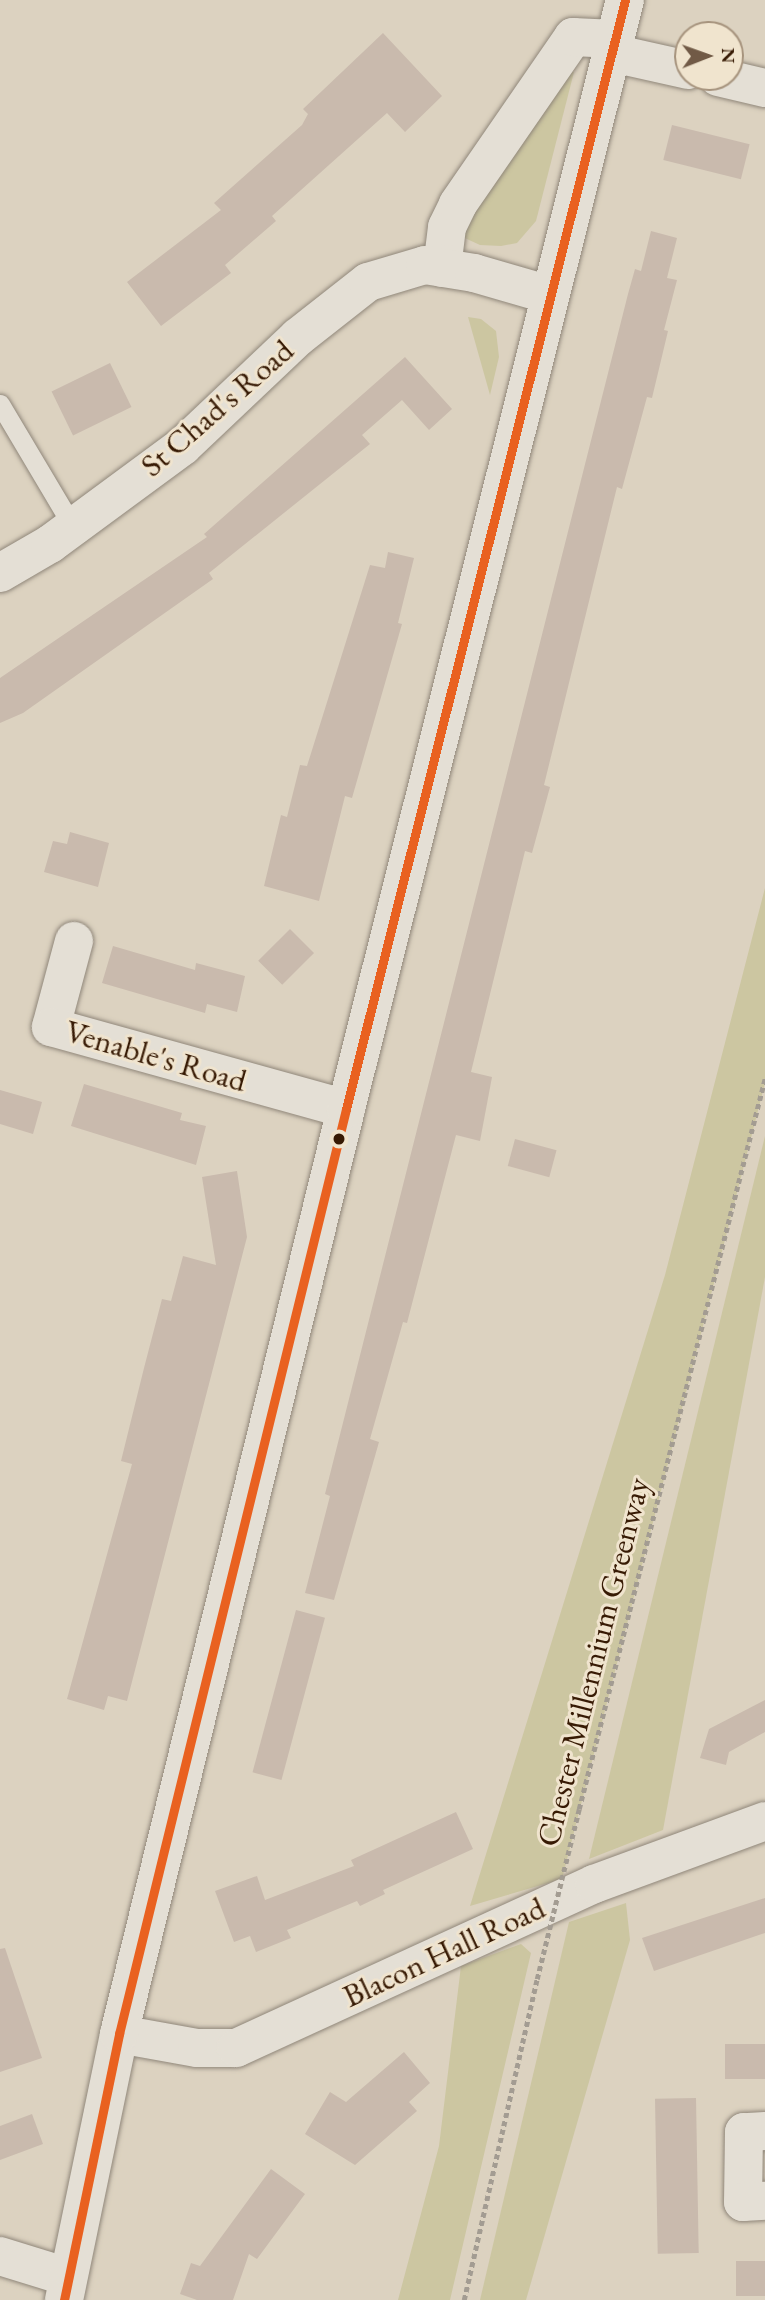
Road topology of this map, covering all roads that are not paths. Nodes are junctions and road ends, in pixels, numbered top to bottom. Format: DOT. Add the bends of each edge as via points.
graph roads {
  1 [pos="625,0"];
  2 [pos="613,46"];
  3 [pos="674,66"];
  4 [pos="744,83"];
  5 [pos="765,88"];
  6 [pos="442,268"];
  7 [pos="550,295"];
  8 [pos="0,404"];
  9 [pos="73,527"];
  10 [pos="0,573"];
  11 [pos="74,941"];
  12 [pos="346,1109"];
  13 [pos="765,1821"];
  14 [pos="120,2034"];
  15 [pos="765,2131"];
  16 [pos="765,2201"];
  17 [pos="0,2256"];
  18 [pos="66,2288"];
  1 -- 2 [label="street"];
  2 -- 3 [label="street"];
  2 -- 6 [label="street" via="573,37 458,204 447,227"];
  2 -- 7 [label="street"];
  4 -- 5 [label="street"];
  6 -- 7 [label="street, St Chad's Road"];
  6 -- 9 [label="street, St Chad's Road" via="425,265 368,282 298,337 183,446"];
  7 -- 12 [label="street"];
  8 -- 9 [label="lane"];
  9 -- 10 [label="street, St Chad's Road"];
  11 -- 12 [label="street, Venable's Road" via="51,1027"];
  12 -- 14 [label="street"];
  13 -- 14 [label="street, Blacon Hall Road" via="594,1884 236,2048 197,2048"];
  14 -- 18 [label="street"];
  15 -- 16 [label="street" via="744,2132 743,2202"];
  17 -- 18 [label="street"];
}
